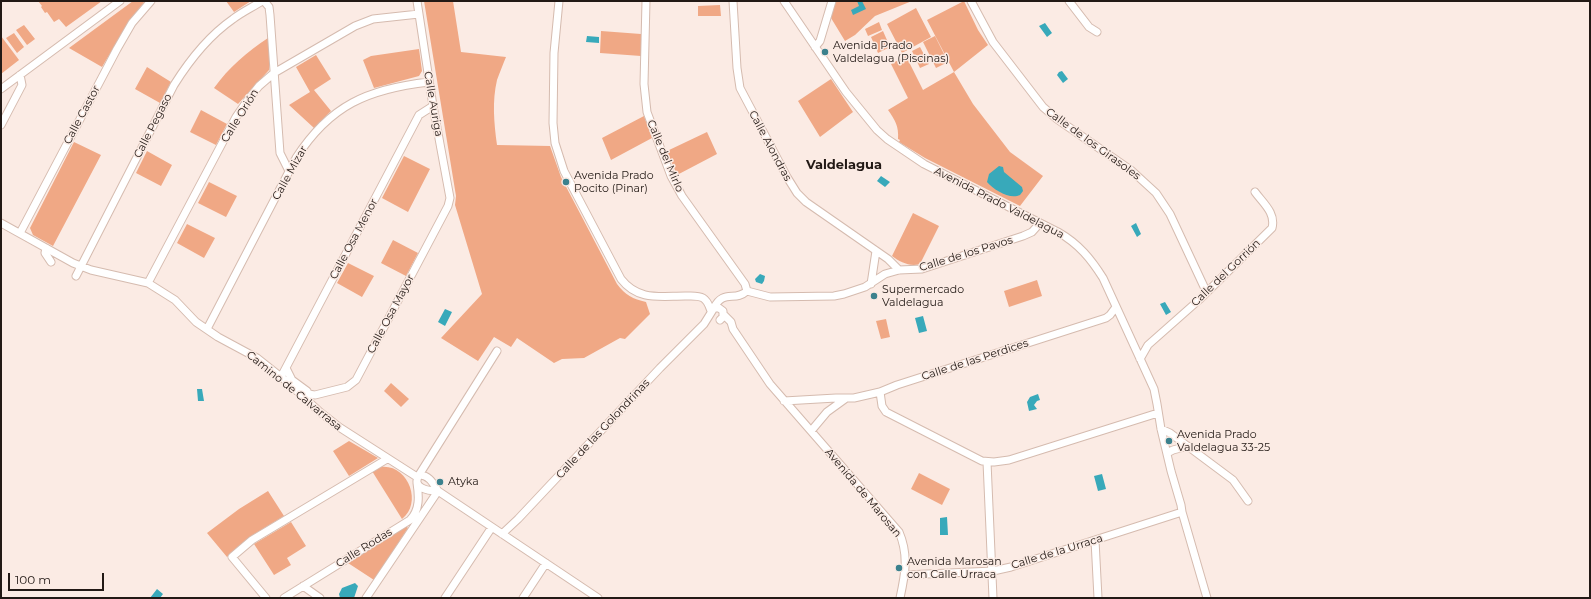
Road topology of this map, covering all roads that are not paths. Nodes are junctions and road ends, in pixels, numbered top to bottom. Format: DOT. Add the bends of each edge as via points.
graph roads {
  1 [pos="120,1"];
  2 [pos="151,1"];
  3 [pos="263,1"];
  4 [pos="417,1"];
  5 [pos="559,1"];
  6 [pos="646,1"];
  7 [pos="733,1"];
  8 [pos="784,1"];
  9 [pos="832,1"];
  10 [pos="971,1"];
  11 [pos="1069,1"];
  12 [pos="419,14"];
  13 [pos="824,28"];
  14 [pos="1097,32"];
  15 [pos="809,38"];
  16 [pos="815,47"];
  17 [pos="274,73"];
  18 [pos="20,75"];
  19 [pos="429,82"];
  20 [pos="1,89"];
  21 [pos="433,106"];
  22 [pos="1,125"];
  23 [pos="290,172"];
  24 [pos="1255,192"];
  25 [pos="448,206"];
  26 [pos="1040,223"];
  27 [pos="1,224"];
  28 [pos="20,233"];
  29 [pos="46,248"];
  30 [pos="876,251"];
  31 [pos="51,262"];
  32 [pos="82,266"];
  33 [pos="898,270"];
  34 [pos="76,276"];
  35 [pos="148,283"];
  36 [pos="871,284"];
  37 [pos="747,290"];
  38 [pos="1206,291"];
  39 [pos="1116,308"];
  40 [pos="717,314"];
  41 [pos="1106,318"];
  42 [pos="1125,325"];
  43 [pos="207,329"];
  44 [pos="1132,341"];
  45 [pos="1148,345"];
  46 [pos="497,351"];
  47 [pos="1140,359"];
  48 [pos="286,368"];
  49 [pos="281,377"];
  50 [pos="295,386"];
  51 [pos="880,392"];
  52 [pos="826,399"];
  53 [pos="844,399"];
  54 [pos="784,401"];
  55 [pos="829,410"];
  56 [pos="1158,412"];
  57 [pos="1161,429"];
  58 [pos="811,432"];
  59 [pos="1188,446"];
  60 [pos="1167,453"];
  61 [pos="387,459"];
  62 [pos="987,462"];
  63 [pos="418,478"];
  64 [pos="435,489"];
  65 [pos="1248,501"];
  66 [pos="1182,512"];
  67 [pos="417,516"];
  68 [pos="492,527"];
  69 [pos="502,534"];
  70 [pos="1094,540"];
  71 [pos="546,563"];
  72 [pos="993,571"];
  73 [pos="905,575"];
  74 [pos="303,586"];
  75 [pos="266,598"];
  76 [pos="284,598"];
  77 [pos="320,598"];
  78 [pos="366,598"];
  79 [pos="445,598"];
  80 [pos="523,598"];
  81 [pos="598,598"];
  82 [pos="900,598"];
  83 [pos="993,598"];
  84 [pos="1098,598"];
  85 [pos="1207,598"];
  1 -- 18 [label="street"];
  2 -- 28 [label="street, Calle Castor" via="132,23 117,49"];
  3 -- 17 [label="street" via="269,7"];
  3 -- 32 [label="street, Calle Pegaso" via="232,19 184,69"];
  4 -- 12 [label="street, Calle Auriga"];
  5 -- 40 [label="street, Avenida de Marosan" via="553,123 564,171 626,286 640,295 699,296 708,302"];
  6 -- 37 [label="street, Calle del Mirlo" via="644,84 647,112 682,196"];
  7 -- 30 [label="street, Calle Alondras" via="740,88 786,177 796,193 806,202"];
  8 -- 15 [label="street, Avenida Prado Valdelagua"];
  9 -- 13 [label="street"];
  10 -- 38 [label="street, Calle de los Girasoles" via="993,42 1043,107 1132,170 1156,192 1173,220"];
  11 -- 14 [label="street" via="1089,27"];
  12 -- 17 [label="street, Calle Orión" via="373,19 355,26"];
  12 -- 19 [label="street, Calle Auriga"];
  13 -- 15 [label="street"];
  13 -- 16 [label="street"];
  15 -- 16 [label="street, Avenida Prado Valdelagua"];
  16 -- 26 [label="street, Avenida Prado Valdelagua" via="862,114 887,139 924,164"];
  17 -- 23 [label="street" via="280,153"];
  17 -- 35 [label="street, Calle Orión" via="259,86 236,117"];
  18 -- 20 [label="street"];
  18 -- 22 [label="street" via="22,85"];
  19 -- 21 [label="street, Calle Auriga"];
  19 -- 23 [label="street, Calle Mizar" via="380,90 337,112 309,139"];
  21 -- 25 [label="street, Calle Auriga" via="450,198"];
  21 -- 48 [label="street, Calle Osa Menor" via="419,115"];
  23 -- 43 [label="street, Calle Mizar"];
  24 -- 38 [label="street, Calle del Gorrión" via="1272,214 1272,228"];
  25 -- 50 [label="street, Calle Osa Mayor" via="356,380 347,387 312,395"];
  26 -- 33 [label="street, Calle de los Pavos" via="1032,232 1013,240 922,269"];
  26 -- 39 [label="street, Avenida Prado Valdelagua" via="1066,236 1086,253 1103,278"];
  27 -- 28 [label="street, Camino de Calvarrasa"];
  28 -- 29 [label="street, Camino de Calvarrasa"];
  29 -- 31 [label="street" via="45,253"];
  29 -- 32 [label="street, Camino de Calvarrasa"];
  30 -- 33 [label="street, Calle Alondras"];
  30 -- 36 [label="street"];
  32 -- 34 [label="street, Calle Pegaso"];
  32 -- 35 [label="street, Camino de Calvarrasa"];
  33 -- 36 [label="street, Calle de los Pavos" via="885,274"];
  35 -- 43 [label="street, Camino de Calvarrasa" via="174,300 196,322"];
  36 -- 37 [label="street, Calle de los Pavos" via="834,296 770,297"];
  37 -- 40 [label="street" via="742,295 722,298 717,302"];
  38 -- 45 [label="street, Calle del Gorrión"];
  39 -- 41 [label="street, Calle de las Perdices"];
  39 -- 42 [label="street, Avenida Prado Valdelagua"];
  40 -- 54 [label="street, Avenida de Marosan" via="731,322 733,329"];
  40 -- 69 [label="street, Calle de las Golondrinas" via="660,368"];
  41 -- 42 [label="street"];
  41 -- 51 [label="street, Calle de las Perdices"];
  42 -- 44 [label="street, Avenida Prado Valdelagua"];
  43 -- 49 [label="street, Camino de Calvarrasa" via="252,355"];
  44 -- 45 [label="street"];
  44 -- 47 [label="street, Avenida Prado Valdelagua"];
  45 -- 47 [label="street, Calle del Gorrión"];
  46 -- 63 [label="street"];
  47 -- 56 [label="street, Avenida Prado Valdelagua" via="1154,389"];
  48 -- 49 [label="street, Calle Osa Menor"];
  48 -- 50 [label="street"];
  49 -- 50 [label="street, Camino de Calvarrasa"];
  50 -- 61 [label="street, Camino de Calvarrasa" via="329,420"];
  51 -- 53 [label="street, Calle de las Perdices"];
  51 -- 62 [label="street" via="882,406 886,412 968,455"];
  52 -- 53 [label="street, Calle de las Perdices"];
  52 -- 54 [label="street, Calle de las Perdices"];
  52 -- 55 [label="street"];
  53 -- 55 [label="street, Calle de las Perdices"];
  54 -- 58 [label="street, Avenida de Marosan"];
  55 -- 58 [label="street, Calle de las Perdices"];
  56 -- 57 [label="street, Avenida Prado Valdelagua"];
  56 -- 62 [label="street" via="1009,460"];
  57 -- 59 [label="street"];
  57 -- 60 [label="street, Avenida Prado Valdelagua"];
  58 -- 73 [label="street, Avenida de Marosan" via="899,532 905,549"];
  59 -- 60 [label="street"];
  59 -- 65 [label="street" via="1233,480"];
  60 -- 66 [label="street, Avenida Prado Valdelagua"];
  61 -- 63 [label="street, Camino de Calvarrasa"];
  61 -- 75 [label="street" via="252,540 232,557"];
  62 -- 72 [label="street"];
  63 -- 64 [label="street" via="422,489"];
  63 -- 64 [label="street" via="424,475 431,480"];
  63 -- 67 [label="street"];
  64 -- 67 [label="street"];
  64 -- 68 [label="street"];
  66 -- 70 [label="street, Calle de la Urraca"];
  66 -- 85 [label="street, Avenida Prado Valdelagua"];
  67 -- 74 [label="street, Calle Rodas"];
  67 -- 78 [label="street"];
  68 -- 69 [label="street"];
  68 -- 79 [label="street"];
  69 -- 71 [label="street"];
  70 -- 72 [label="street, Calle de la Urraca"];
  70 -- 84 [label="street"];
  71 -- 80 [label="street"];
  71 -- 81 [label="street"];
  72 -- 73 [label="street, Calle de la Urraca"];
  72 -- 83 [label="street"];
  73 -- 82 [label="street, Avenida de Marosan"];
  74 -- 76 [label="street, Calle Rodas"];
  74 -- 77 [label="street"];
}
